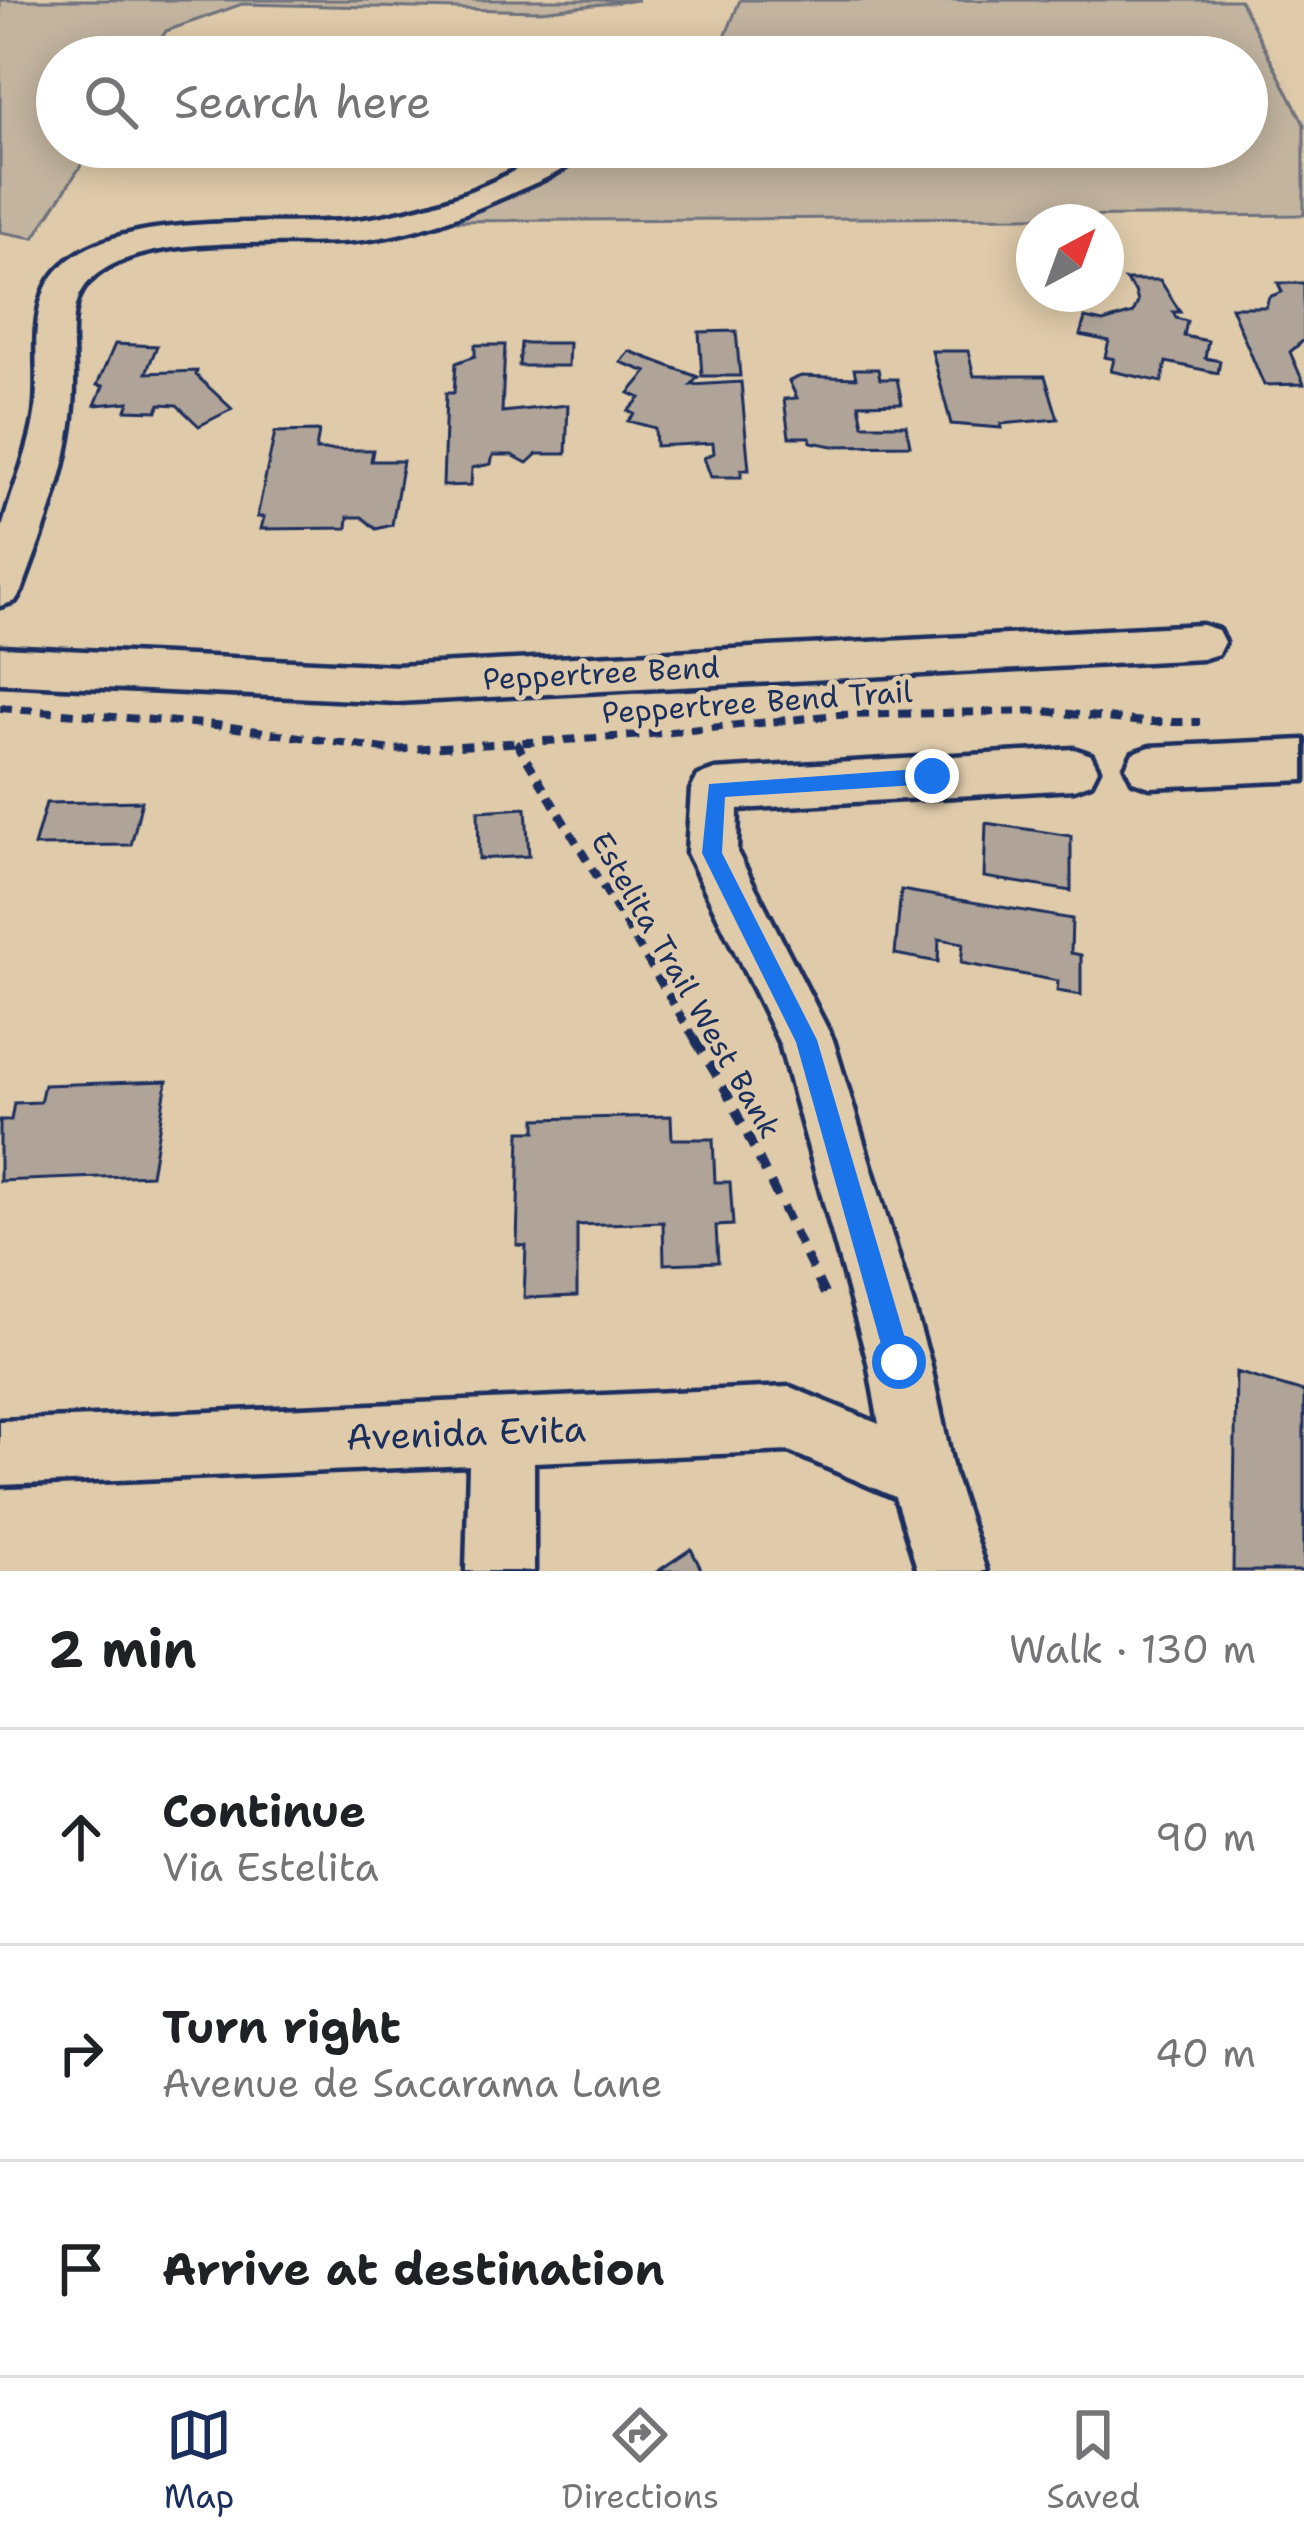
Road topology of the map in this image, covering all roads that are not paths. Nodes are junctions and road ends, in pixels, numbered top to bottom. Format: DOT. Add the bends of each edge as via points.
graph roads {
  1 [pos="541,168"];
  2 [pos="0,590"];
  3 [pos="1202,642"];
  4 [pos="0,665"];
  5 [pos="1304,760"];
  6 [pos="1150,767"];
  7 [pos="1075,769"];
  8 [pos="502,1431"];
  9 [pos="0,1453"];
  10 [pos="920,1475"];
  11 [pos="500,1571"];
  12 [pos="952,1571"];
  1 -- 2 [label="street" via="434,217 354,231 192,236 88,260 62,292 55,415 36,496"];
  3 -- 4 [label="street, Peppertree Bend" via="397,684"];
  5 -- 6 [label="street"];
  7 -- 10 [label="street" via="716,790 712,853 806,1040 899,1362"];
  8 -- 9 [label="street, Avenida Evita"];
  8 -- 10 [label="street, Avenida Evita" via="790,1419"];
  8 -- 11 [label="street"];
  10 -- 12 [label="street"];
}
